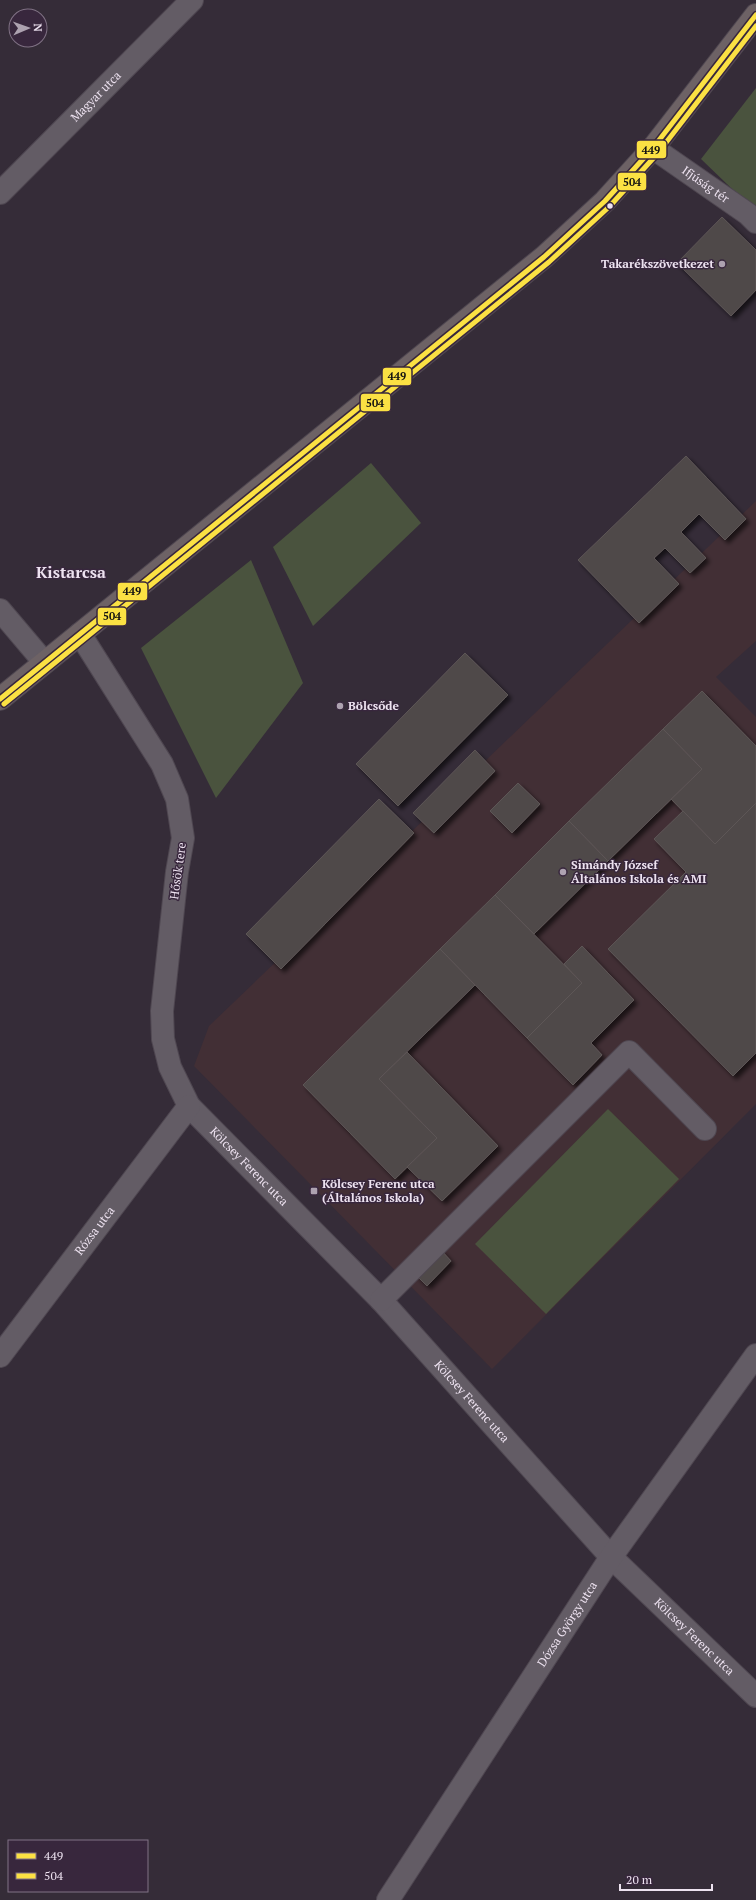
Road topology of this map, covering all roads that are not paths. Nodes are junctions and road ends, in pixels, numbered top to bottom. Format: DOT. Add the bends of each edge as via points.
graph roads {
  1 [pos="192,0"];
  2 [pos="756,15"];
  3 [pos="653,148"];
  4 [pos="0,193"];
  5 [pos="756,222"];
  6 [pos="0,610"];
  7 [pos="80,634"];
  8 [pos="44,662"];
  9 [pos="0,699"];
  10 [pos="189,1106"];
  11 [pos="705,1129"];
  12 [pos="381,1300"];
  13 [pos="756,1355"];
  14 [pos="0,1356"];
  15 [pos="611,1556"];
  16 [pos="756,1696"];
  17 [pos="388,1900"];
  1 -- 4 [label="street, Magyar utca"];
  2 -- 3 [label="main road"];
  3 -- 5 [label="street, Ifjúság tér"];
  3 -- 7 [label="main road" via="605,201 544,257"];
  6 -- 8 [label="street"];
  7 -- 8 [label="main road"];
  7 -- 10 [label="street, Hősök tere" via="162,764 177,799 183,838 162,1011 170,1067"];
  8 -- 9 [label="main road"];
  10 -- 12 [label="street, Kölcsey Ferenc utca"];
  10 -- 14 [label="street, Rózsa utca"];
  11 -- 12 [label="street" via="629,1052"];
  12 -- 15 [label="street, Kölcsey Ferenc utca"];
  13 -- 15 [label="street, Dózsa György utca"];
  15 -- 16 [label="street, Kölcsey Ferenc utca"];
  15 -- 17 [label="street, Dózsa György utca"];
}
